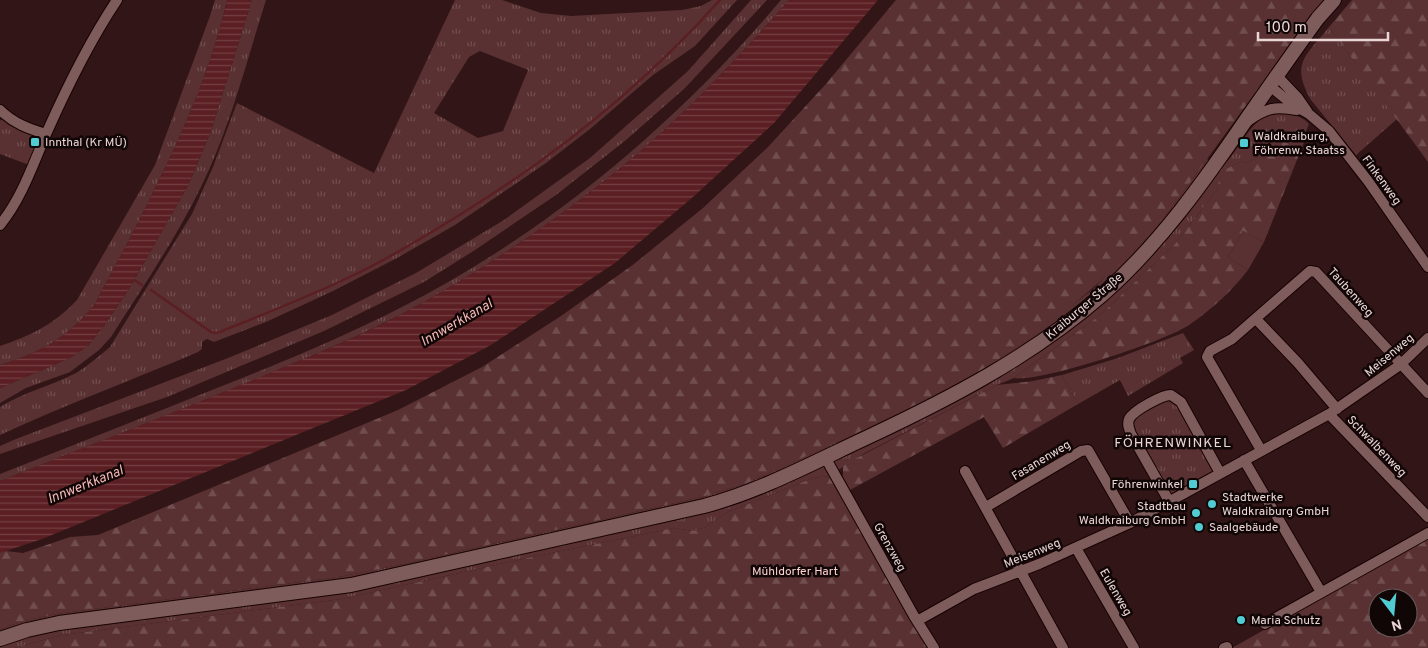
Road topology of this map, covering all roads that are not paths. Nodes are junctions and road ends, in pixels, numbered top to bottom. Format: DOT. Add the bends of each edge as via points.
graph roads {
  1 [pos="116,0"];
  2 [pos="1334,0"];
  3 [pos="1273,81"];
  4 [pos="0,110"];
  5 [pos="1307,112"];
  6 [pos="1243,124"];
  7 [pos="46,134"];
  8 [pos="0,225"];
  9 [pos="1428,267"];
  10 [pos="1256,319"];
  11 [pos="1428,338"];
  12 [pos="1400,365"];
  13 [pos="1428,393"];
  14 [pos="1333,411"];
  15 [pos="1261,450"];
  16 [pos="825,457"];
  17 [pos="1244,460"];
  18 [pos="965,471"];
  19 [pos="1220,473"];
  20 [pos="1169,501"];
  21 [pos="986,507"];
  22 [pos="1428,517"];
  23 [pos="1130,523"];
  24 [pos="1428,533"];
  25 [pos="1076,548"];
  26 [pos="1019,571"];
  27 [pos="1321,592"];
  28 [pos="917,621"];
  29 [pos="1265,624"];
  30 [pos="0,639"];
  31 [pos="934,648"];
  32 [pos="1063,648"];
  33 [pos="1134,648"];
  1 -- 7 [label="street" via="83,57"];
  2 -- 3 [label="main road, Kraiburger Straße"];
  3 -- 5 [label="street, Finkenweg" via="1298,98"];
  3 -- 6 [label="main road, Kraiburger Straße"];
  4 -- 7 [label="street" via="22,126"];
  5 -- 6 [label="street" via="1286,108 1266,110"];
  5 -- 9 [label="street, Finkenweg" via="1348,154"];
  6 -- 16 [label="main road, Kraiburger Straße" via="1162,233 1109,288 1073,319 1027,352 968,387"];
  7 -- 8 [label="street" via="18,197"];
  10 -- 12 [label="street, Taubenweg" via="1310,271 1316,272"];
  10 -- 14 [label="street" via="1298,363"];
  10 -- 15 [label="street, Taubenweg" via="1232,339 1210,351 1207,357"];
  11 -- 12 [label="street, Meisenweg"];
  12 -- 13 [label="street"];
  12 -- 14 [label="street, Meisenweg"];
  14 -- 15 [label="street, Meisenweg"];
  14 -- 22 [label="street, Schwalbenweg"];
  15 -- 17 [label="street, Meisenweg"];
  16 -- 28 [label="street, Grenzweg"];
  16 -- 30 [label="main road, Kraiburger Straße" via="769,484 723,501 385,578 322,590 59,623"];
  17 -- 19 [label="street, Meisenweg"];
  17 -- 27 [label="street"];
  18 -- 21 [label="street"];
  19 -- 20 [label="street, Meisenweg"];
  19 -- 20 [label="street" via="1179,399 1165,395 1154,401 1134,413 1128,426"];
  20 -- 23 [label="street, Meisenweg"];
  21 -- 23 [label="street, Fasanenweg" via="1081,451 1088,450"];
  21 -- 26 [label="street"];
  23 -- 25 [label="street, Meisenweg"];
  24 -- 27 [label="street"];
  25 -- 26 [label="street, Meisenweg"];
  25 -- 33 [label="street, Eulenweg"];
  26 -- 28 [label="street, Meisenweg" via="974,589"];
  26 -- 32 [label="street"];
  27 -- 29 [label="street"];
  28 -- 31 [label="street, Grenzweg"];
}
